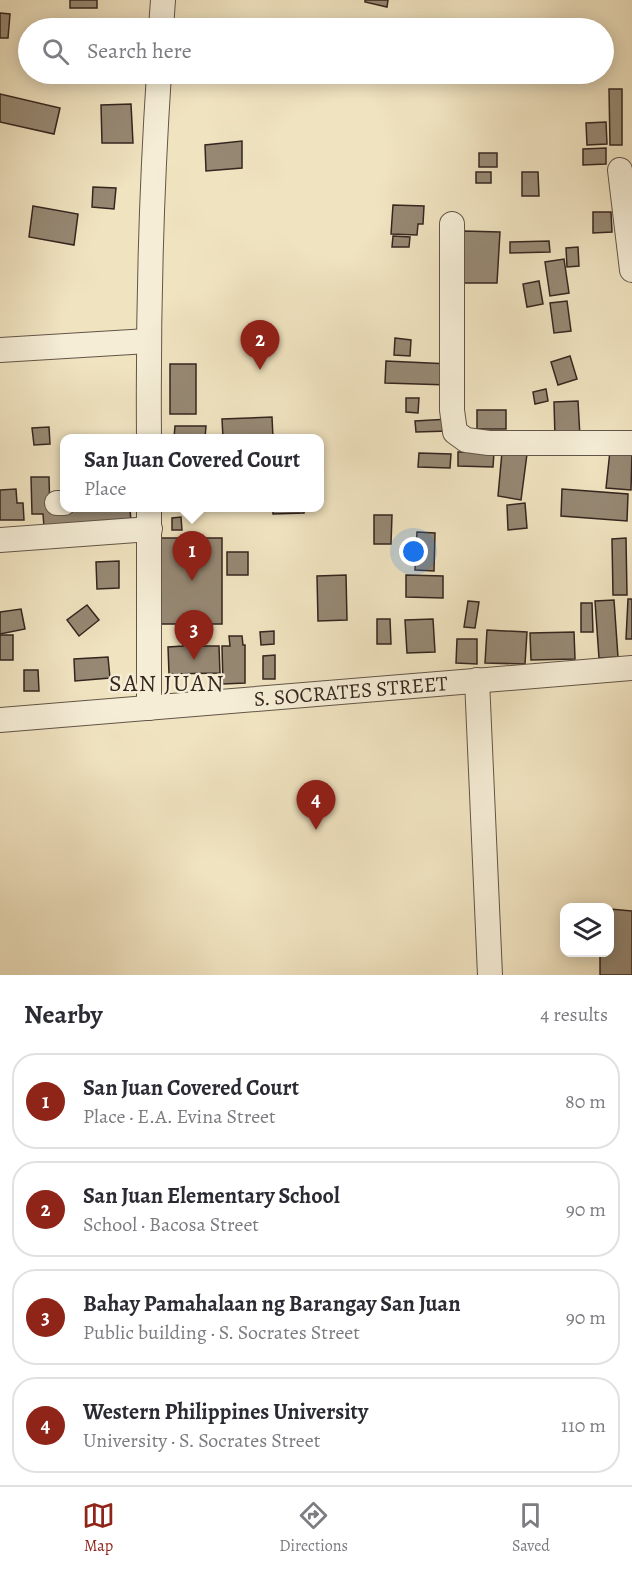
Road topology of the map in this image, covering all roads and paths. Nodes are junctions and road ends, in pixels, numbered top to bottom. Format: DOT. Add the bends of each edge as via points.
graph roads {
  1 [pos="163,0"];
  2 [pos="162,18"];
  3 [pos="158,84"];
  4 [pos="620,170"];
  5 [pos="452,224"];
  6 [pos="632,270"];
  7 [pos="148,341"];
  8 [pos="0,350"];
  9 [pos="149,434"];
  10 [pos="632,443"];
  11 [pos="149,518"];
  12 [pos="0,540"];
  13 [pos="632,668"];
  14 [pos="477,680"];
  15 [pos="149,708"];
  16 [pos="0,720"];
  17 [pos="490,975"];
  1 -- 2 [label="street"];
  3 -- 7 [label="street"];
  4 -- 6 [label="street"];
  5 -- 10 [label="street" via="455,432 466,440 489,443"];
  7 -- 8 [label="street"];
  7 -- 9 [label="street"];
  11 -- 12 [label="street"];
  11 -- 15 [label="street"];
  13 -- 14 [label="street, S. SOCRATES STREET"];
  14 -- 15 [label="street, S. SOCRATES STREET"];
  14 -- 17 [label="street"];
  15 -- 16 [label="street, S. SOCRATES STREET"];
}
